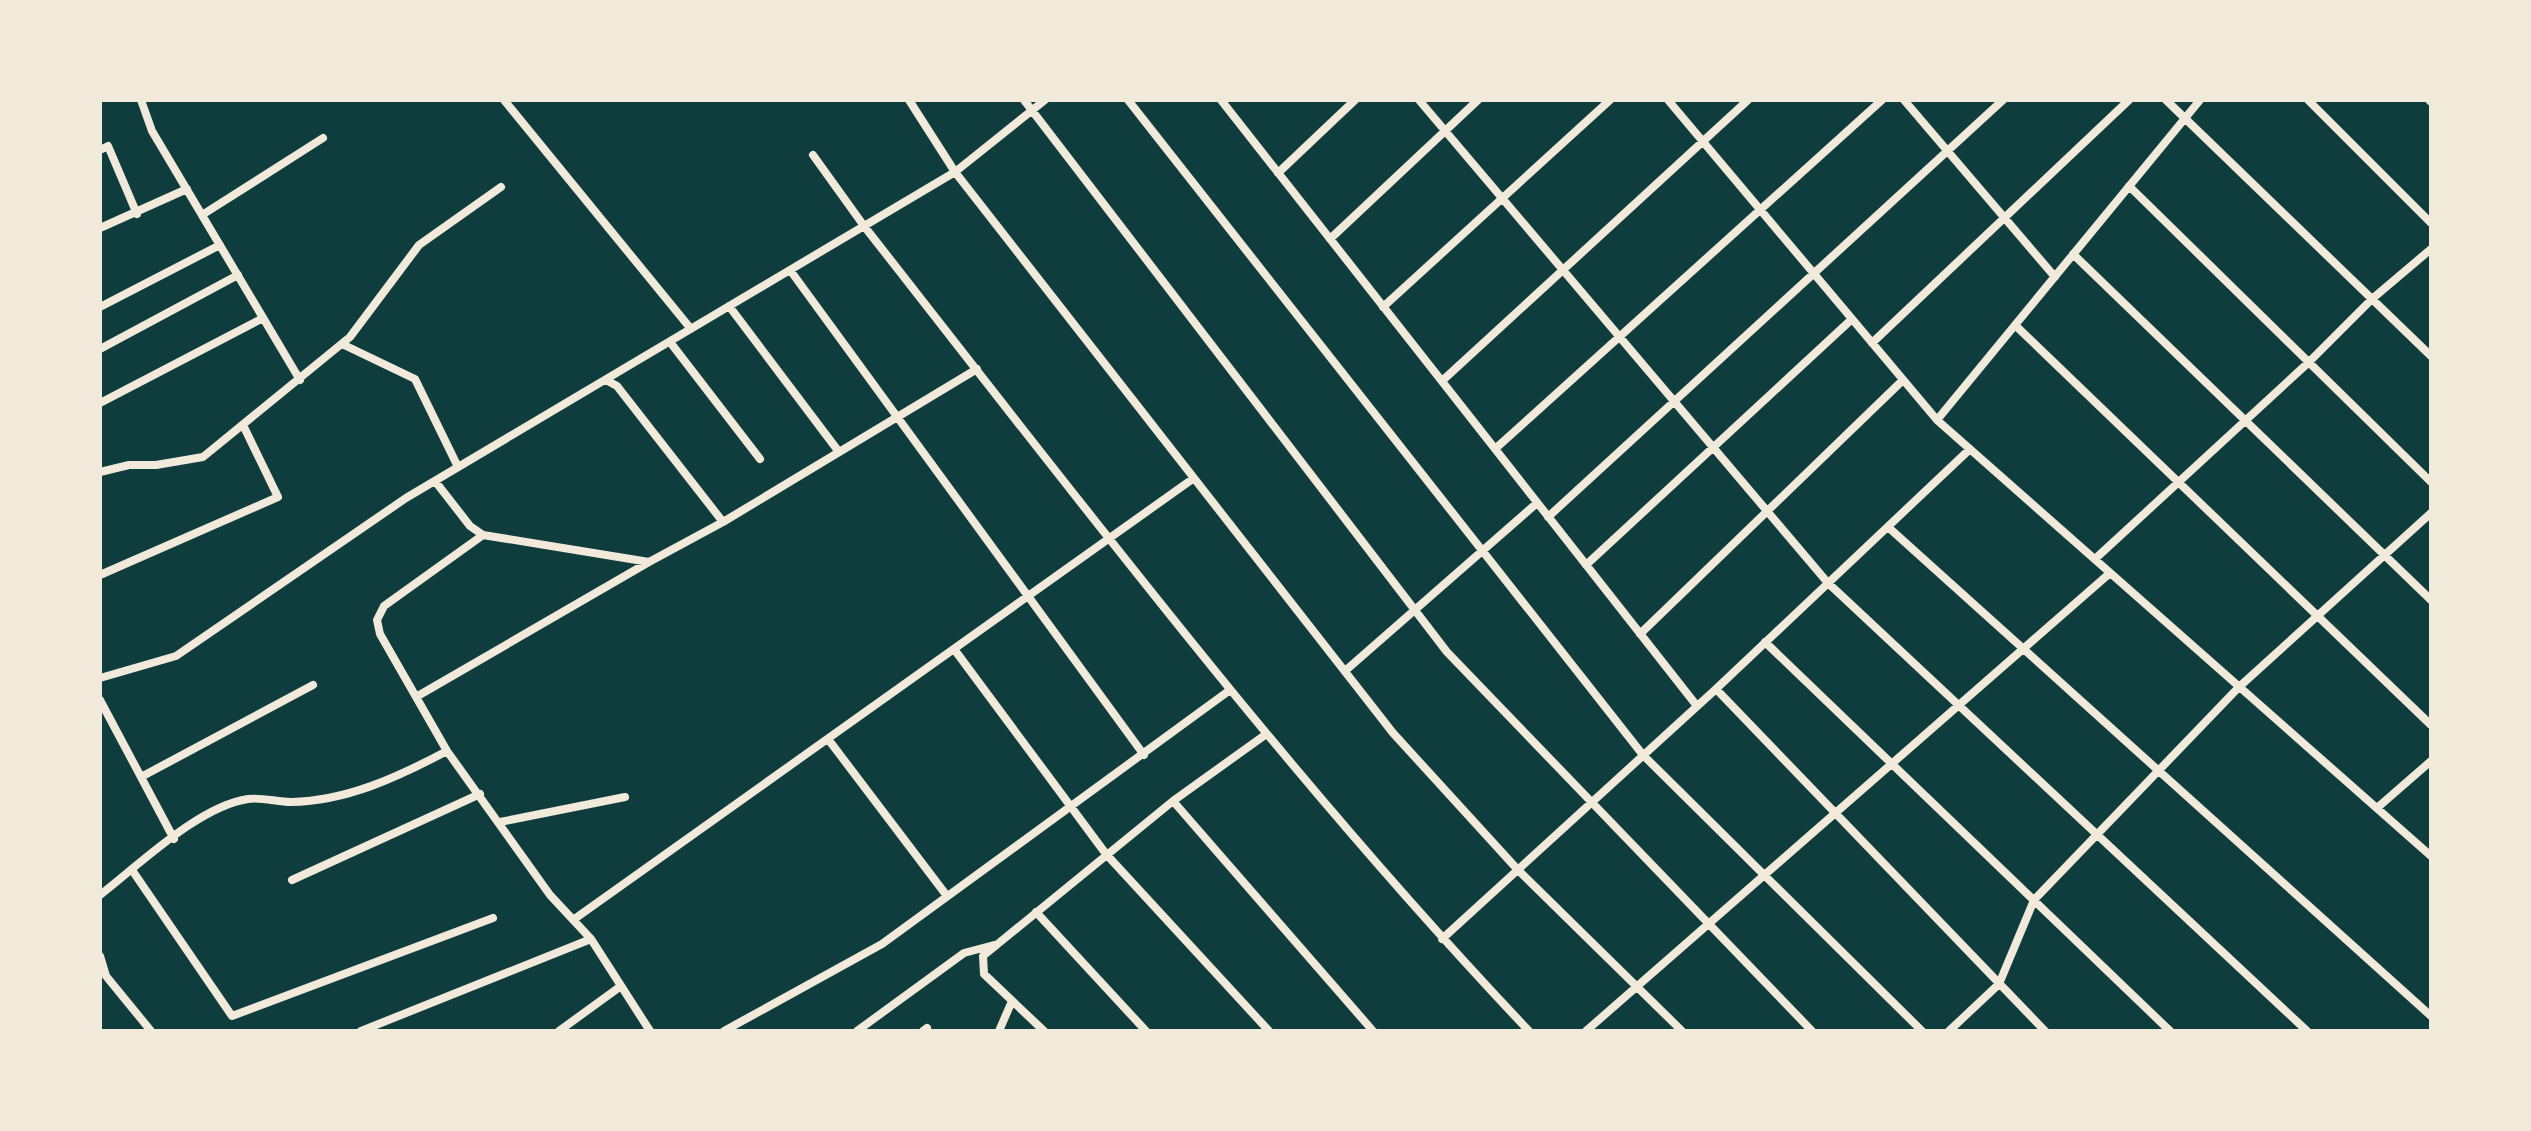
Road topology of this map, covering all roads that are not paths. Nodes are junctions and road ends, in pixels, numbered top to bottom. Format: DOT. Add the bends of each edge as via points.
graph roads {
  1 [pos="141,100"];
  2 [pos="504,100"];
  3 [pos="909,100"];
  4 [pos="1024,100"];
  5 [pos="1045,100"];
  6 [pos="1128,100"];
  7 [pos="1221,100"];
  8 [pos="1355,100"];
  9 [pos="1419,100"];
  10 [pos="1478,100"];
  11 [pos="1610,100"];
  12 [pos="1668,100"];
  13 [pos="1748,100"];
  14 [pos="1882,100"];
  15 [pos="1904,100"];
  16 [pos="2003,100"];
  17 [pos="2129,100"];
  18 [pos="2166,100"];
  19 [pos="2200,100"];
  20 [pos="2308,100"];
  21 [pos="1032,112"];
  22 [pos="2183,120"];
  23 [pos="1445,131"];
  24 [pos="323,138"];
  25 [pos="1703,141"];
  26 [pos="100,150"];
  27 [pos="1947,151"];
  28 [pos="813,155"];
  29 [pos="955,172"];
  30 [pos="1278,173"];
  31 [pos="2129,186"];
  32 [pos="501,187"];
  33 [pos="187,189"];
  34 [pos="1502,198"];
  35 [pos="1760,210"];
  36 [pos="137,214"];
  37 [pos="202,215"];
  38 [pos="2004,217"];
  39 [pos="2431,223"];
  40 [pos="864,226"];
  41 [pos="100,228"];
  42 [pos="1330,239"];
  43 [pos="220,245"];
  44 [pos="2431,249"];
  45 [pos="2073,254"];
  46 [pos="790,270"];
  47 [pos="1563,270"];
  48 [pos="1814,273"];
  49 [pos="238,275"];
  50 [pos="2055,277"];
  51 [pos="2372,299"];
  52 [pos="729,306"];
  53 [pos="100,307"];
  54 [pos="1383,307"];
  55 [pos="263,318"];
  56 [pos="1852,319"];
  57 [pos="2015,325"];
  58 [pos="691,329"];
  59 [pos="1619,337"];
  60 [pos="670,342"];
  61 [pos="1872,343"];
  62 [pos="342,344"];
  63 [pos="100,349"];
  64 [pos="2431,356"];
  65 [pos="2309,362"];
  66 [pos="977,369"];
  67 [pos="300,380"];
  68 [pos="606,380"];
  69 [pos="1903,380"];
  70 [pos="1442,381"];
  71 [pos="1674,401"];
  72 [pos="100,403"];
  73 [pos="896,418"];
  74 [pos="1937,420"];
  75 [pos="2245,421"];
  76 [pos="243,425"];
  77 [pos="1713,447"];
  78 [pos="1495,449"];
  79 [pos="1970,449"];
  80 [pos="839,452"];
  81 [pos="760,459"];
  82 [pos="458,467"];
  83 [pos="100,472"];
  84 [pos="1194,478"];
  85 [pos="435,481"];
  86 [pos="2178,482"];
  87 [pos="2431,482"];
  88 [pos="1537,503"];
  89 [pos="1767,511"];
  90 [pos="2431,513"];
  91 [pos="1548,517"];
  92 [pos="723,522"];
  93 [pos="1888,527"];
  94 [pos="483,535"];
  95 [pos="1110,539"];
  96 [pos="1482,552"];
  97 [pos="2385,555"];
  98 [pos="2095,559"];
  99 [pos="649,562"];
  100 [pos="1586,565"];
  101 [pos="2110,573"];
  102 [pos="100,575"];
  103 [pos="1828,583"];
  104 [pos="1028,597"];
  105 [pos="2431,600"];
  106 [pos="1415,610"];
  107 [pos="2317,616"];
  108 [pos="1640,634"];
  109 [pos="1765,642"];
  110 [pos="2023,648"];
  111 [pos="954,649"];
  112 [pos="1345,671"];
  113 [pos="100,678"];
  114 [pos="313,685"];
  115 [pos="2239,687"];
  116 [pos="1716,689"];
  117 [pos="1230,690"];
  118 [pos="416,697"];
  119 [pos="100,700"];
  120 [pos="1958,704"];
  121 [pos="1697,706"];
  122 [pos="2431,725"];
  123 [pos="1265,735"];
  124 [pos="828,739"];
  125 [pos="447,751"];
  126 [pos="1144,755"];
  127 [pos="1643,755"];
  128 [pos="2431,761"];
  129 [pos="1891,763"];
  130 [pos="2158,770"];
  131 [pos="141,777"];
  132 [pos="480,794"];
  133 [pos="625,797"];
  134 [pos="1173,801"];
  135 [pos="1591,803"];
  136 [pos="1069,805"];
  137 [pos="2377,808"];
  138 [pos="1834,812"];
  139 [pos="500,822"];
  140 [pos="2097,835"];
  141 [pos="174,839"];
  142 [pos="1106,854"];
  143 [pos="2431,856"];
  144 [pos="132,870"];
  145 [pos="1518,870"];
  146 [pos="1762,875"];
  147 [pos="292,880"];
  148 [pos="100,895"];
  149 [pos="947,896"];
  150 [pos="2034,900"];
  151 [pos="1036,912"];
  152 [pos="493,918"];
  153 [pos="573,920"];
  154 [pos="1707,924"];
  155 [pos="591,939"];
  156 [pos="1442,939"];
  157 [pos="998,944"];
  158 [pos="100,956"];
  159 [pos="103,977"];
  160 [pos="1999,984"];
  161 [pos="621,986"];
  162 [pos="1636,986"];
  163 [pos="1012,1001"];
  164 [pos="2431,1016"];
  165 [pos="151,1031"];
  166 [pos="361,1031"];
  167 [pos="559,1031"];
  168 [pos="650,1031"];
  169 [pos="724,1031"];
  170 [pos="857,1031"];
  171 [pos="999,1031"];
  172 [pos="1044,1031"];
  173 [pos="1146,1031"];
  174 [pos="1269,1031"];
  175 [pos="1373,1031"];
  176 [pos="1529,1031"];
  177 [pos="1586,1031"];
  178 [pos="1682,1031"];
  179 [pos="1812,1031"];
  180 [pos="1922,1031"];
  181 [pos="1949,1031"];
  182 [pos="2045,1031"];
  183 [pos="2170,1031"];
  184 [pos="2307,1031"];
  1 -- 33 [label="street" via="152,131"];
  2 -- 58 [label="street"];
  3 -- 29 [label="street"];
  4 -- 21 [label="street"];
  5 -- 21 [label="street"];
  6 -- 96 [label="street"];
  7 -- 30 [label="street"];
  8 -- 30 [label="street"];
  9 -- 23 [label="street"];
  10 -- 23 [label="street"];
  11 -- 34 [label="street"];
  12 -- 25 [label="street"];
  13 -- 25 [label="street"];
  14 -- 35 [label="street"];
  15 -- 27 [label="street"];
  16 -- 27 [label="street"];
  17 -- 38 [label="street"];
  18 -- 22 [label="street"];
  19 -- 22 [label="street"];
  20 -- 39 [label="street"];
  21 -- 29 [label="street"];
  21 -- 106 [label="street"];
  22 -- 31 [label="street"];
  22 -- 51 [label="street"];
  23 -- 34 [label="street"];
  23 -- 42 [label="street"];
  24 -- 37 [label="street"];
  25 -- 35 [label="street"];
  25 -- 47 [label="street"];
  26 -- 36 [label="street" via="108,146"];
  27 -- 38 [label="street"];
  27 -- 48 [label="street"];
  28 -- 40 [label="street"];
  29 -- 40 [label="street"];
  29 -- 84 [label="street"];
  30 -- 42 [label="street"];
  31 -- 45 [label="street"];
  31 -- 65 [label="street"];
  32 -- 62 [label="street" via="419,245"];
  33 -- 36 [label="street"];
  33 -- 37 [label="street"];
  34 -- 47 [label="street"];
  34 -- 54 [label="street"];
  35 -- 48 [label="street"];
  35 -- 59 [label="street"];
  36 -- 41 [label="street"];
  37 -- 43 [label="street"];
  38 -- 50 [label="street"];
  38 -- 61 [label="street"];
  40 -- 46 [label="street"];
  40 -- 66 [label="street"];
  42 -- 54 [label="street"];
  43 -- 49 [label="street"];
  43 -- 53 [label="street"];
  44 -- 51 [label="street"];
  45 -- 50 [label="street"];
  45 -- 75 [label="street"];
  46 -- 52 [label="street"];
  46 -- 73 [label="street"];
  47 -- 59 [label="street"];
  47 -- 70 [label="street"];
  48 -- 56 [label="street"];
  48 -- 71 [label="street"];
  49 -- 55 [label="street"];
  49 -- 63 [label="street"];
  50 -- 57 [label="street"];
  51 -- 64 [label="street"];
  51 -- 65 [label="street"];
  52 -- 58 [label="street"];
  52 -- 80 [label="street"];
  54 -- 70 [label="street"];
  55 -- 67 [label="street"];
  55 -- 72 [label="street"];
  56 -- 61 [label="street"];
  56 -- 77 [label="street"];
  57 -- 74 [label="street"];
  57 -- 86 [label="street"];
  58 -- 60 [label="street"];
  59 -- 71 [label="street"];
  59 -- 78 [label="street"];
  60 -- 68 [label="street"];
  60 -- 81 [label="street"];
  61 -- 69 [label="street"];
  62 -- 67 [label="street"];
  62 -- 82 [label="street" via="415,379"];
  65 -- 75 [label="street"];
  65 -- 87 [label="street"];
  66 -- 73 [label="street"];
  66 -- 95 [label="street"];
  67 -- 76 [label="street"];
  68 -- 82 [label="street"];
  68 -- 92 [label="street" via="617,386"];
  69 -- 74 [label="street"];
  69 -- 89 [label="street"];
  70 -- 78 [label="street"];
  71 -- 77 [label="street"];
  71 -- 91 [label="street"];
  73 -- 80 [label="street"];
  73 -- 104 [label="street"];
  74 -- 79 [label="street"];
  75 -- 86 [label="street"];
  75 -- 97 [label="street"];
  76 -- 83 [label="street" via="203,457"];
  76 -- 102 [label="street" via="278,497"];
  77 -- 89 [label="street"];
  77 -- 100 [label="street"];
  78 -- 88 [label="street"];
  79 -- 93 [label="street"];
  79 -- 98 [label="street"];
  80 -- 92 [label="street"];
  82 -- 85 [label="street"];
  84 -- 95 [label="street"];
  84 -- 112 [label="street"];
  85 -- 94 [label="street"];
  85 -- 113 [label="street" via="357,528 176,656"];
  86 -- 98 [label="street"];
  86 -- 107 [label="street"];
  88 -- 91 [label="street"];
  88 -- 96 [label="street"];
  89 -- 103 [label="street"];
  89 -- 108 [label="street"];
  90 -- 97 [label="street"];
  91 -- 100 [label="street"];
  92 -- 99 [label="street"];
  93 -- 103 [label="street"];
  93 -- 110 [label="street"];
  94 -- 99 [label="street"];
  94 -- 118 [label="street" via="384,606 377,620"];
  95 -- 104 [label="street"];
  95 -- 117 [label="street"];
  96 -- 106 [label="street"];
  96 -- 127 [label="street"];
  97 -- 105 [label="street"];
  97 -- 107 [label="street"];
  98 -- 101 [label="street"];
  99 -- 118 [label="street"];
  100 -- 108 [label="street"];
  101 -- 110 [label="street"];
  101 -- 115 [label="street"];
  103 -- 109 [label="street"];
  103 -- 120 [label="street"];
  104 -- 111 [label="street"];
  104 -- 126 [label="street"];
  106 -- 112 [label="street"];
  106 -- 135 [label="street" via="1447,652"];
  107 -- 115 [label="street"];
  107 -- 122 [label="street"];
  108 -- 121 [label="street"];
  109 -- 116 [label="street"];
  109 -- 129 [label="street"];
  110 -- 120 [label="street"];
  110 -- 130 [label="street"];
  111 -- 124 [label="street"];
  111 -- 136 [label="street"];
  112 -- 145 [label="street" via="1393,733"];
  114 -- 131 [label="street"];
  115 -- 130 [label="street"];
  115 -- 137 [label="street"];
  116 -- 121 [label="street"];
  116 -- 138 [label="street"];
  117 -- 123 [label="street"];
  117 -- 126 [label="street"];
  118 -- 125 [label="street"];
  119 -- 131 [label="street"];
  120 -- 129 [label="street"];
  120 -- 140 [label="street"];
  121 -- 127 [label="street"];
  123 -- 134 [label="street"];
  123 -- 156 [label="street"];
  124 -- 149 [label="street"];
  124 -- 153 [label="street"];
  125 -- 132 [label="street"];
  125 -- 141 [label="street" via="401,775 334,798 248,799 210,812"];
  126 -- 136 [label="street"];
  127 -- 135 [label="street"];
  127 -- 146 [label="street"];
  128 -- 137 [label="street"];
  129 -- 138 [label="street"];
  129 -- 150 [label="street"];
  130 -- 140 [label="street"];
  130 -- 164 [label="street"];
  131 -- 141 [label="street"];
  132 -- 139 [label="street"];
  132 -- 147 [label="street"];
  133 -- 139 [label="street"];
  134 -- 142 [label="street"];
  134 -- 175 [label="street"];
  135 -- 145 [label="street"];
  135 -- 154 [label="street"];
  136 -- 142 [label="street"];
  136 -- 149 [label="street"];
  137 -- 143 [label="street"];
  138 -- 146 [label="street"];
  138 -- 160 [label="street"];
  139 -- 153 [label="street"];
  140 -- 150 [label="street"];
  140 -- 184 [label="street"];
  141 -- 144 [label="street"];
  142 -- 151 [label="street"];
  142 -- 174 [label="street"];
  144 -- 148 [label="street"];
  144 -- 152 [label="street" via="232,1016"];
  145 -- 156 [label="street"];
  145 -- 162 [label="street"];
  146 -- 154 [label="street"];
  146 -- 180 [label="street"];
  149 -- 169 [label="street" via="882,944"];
  150 -- 160 [label="street"];
  150 -- 183 [label="street"];
  151 -- 157 [label="street"];
  151 -- 173 [label="street"];
  153 -- 155 [label="street"];
  154 -- 162 [label="street"];
  154 -- 179 [label="street"];
  155 -- 161 [label="street"];
  155 -- 166 [label="street"];
  156 -- 176 [label="street"];
  157 -- 163 [label="street" via="983,956 984,974"];
  157 -- 170 [label="street" via="964,953"];
  158 -- 159 [label="street"];
  159 -- 165 [label="street"];
  160 -- 181 [label="street"];
  160 -- 182 [label="street"];
  161 -- 167 [label="street"];
  161 -- 168 [label="street"];
  162 -- 177 [label="street"];
  162 -- 178 [label="street"];
  163 -- 171 [label="street"];
  163 -- 172 [label="street"];
}
